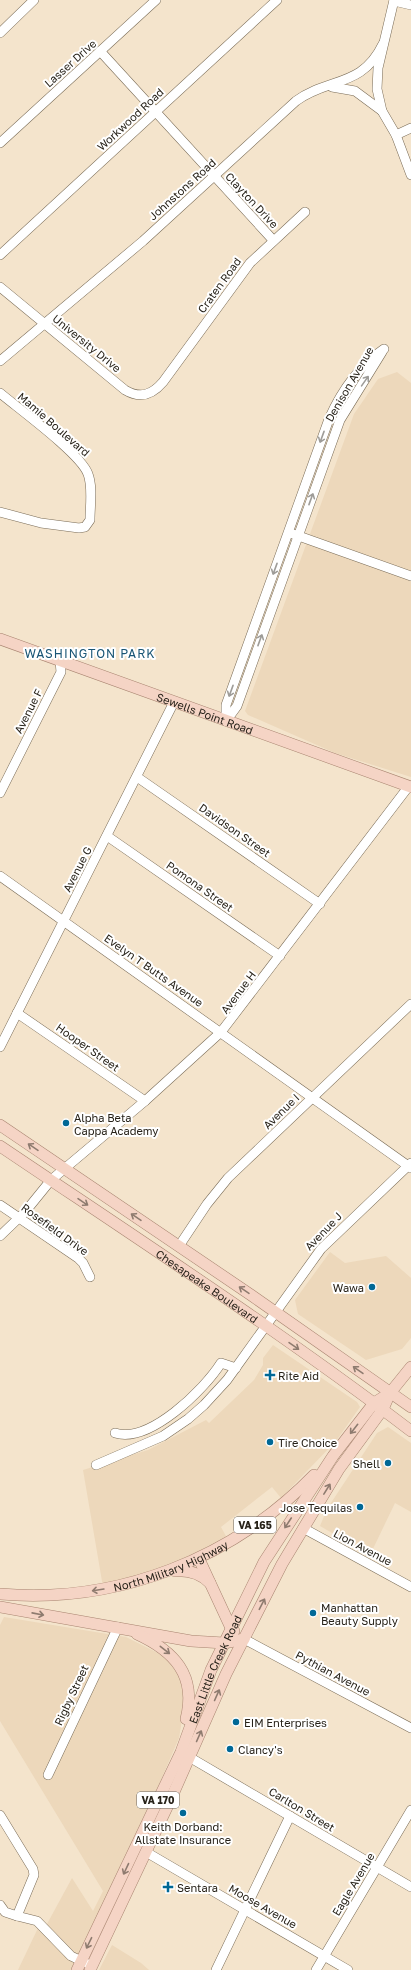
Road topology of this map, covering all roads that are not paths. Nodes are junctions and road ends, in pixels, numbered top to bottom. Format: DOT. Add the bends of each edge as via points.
graph roads {
  1 [pos="34,0"];
  2 [pos="156,0"];
  3 [pos="277,0"];
  4 [pos="394,1"];
  5 [pos="411,5"];
  6 [pos="0,32"];
  7 [pos="383,44"];
  8 [pos="100,51"];
  9 [pos="329,87"];
  10 [pos="382,111"];
  11 [pos="155,112"];
  12 [pos="411,128"];
  13 [pos="396,135"];
  14 [pos="0,143"];
  15 [pos="411,175"];
  16 [pos="214,176"];
  17 [pos="305,212"];
  18 [pos="273,240"];
  19 [pos="0,255"];
  20 [pos="0,287"];
  21 [pos="45,324"];
  22 [pos="0,361"];
  23 [pos="163,382"];
  24 [pos="0,393"];
  25 [pos="0,512"];
  26 [pos="288,532"];
  27 [pos="298,535"];
  28 [pos="411,576"];
  29 [pos="0,640"];
  30 [pos="60,661"];
  31 [pos="174,702"];
  32 [pos="226,721"];
  33 [pos="137,777"];
  34 [pos="410,786"];
  35 [pos="0,793"];
  36 [pos="107,836"];
  37 [pos="0,876"];
  38 [pos="320,904"];
  39 [pos="64,920"];
  40 [pos="280,956"];
  41 [pos="411,1004"];
  42 [pos="17,1013"];
  43 [pos="221,1032"];
  44 [pos="0,1047"];
  45 [pos="312,1098"];
  46 [pos="145,1101"];
  47 [pos="0,1125"];
  48 [pos="0,1146"];
  49 [pos="410,1165"];
  50 [pos="65,1169"];
  51 [pos="51,1180"];
  52 [pos="0,1205"];
  53 [pos="19,1218"];
  54 [pos="0,1236"];
  55 [pos="179,1246"];
  56 [pos="90,1277"];
  57 [pos="275,1312"];
  58 [pos="266,1327"];
  59 [pos="411,1367"];
  60 [pos="236,1368"];
  61 [pos="390,1393"];
  62 [pos="378,1406"];
  63 [pos="411,1407"];
  64 [pos="411,1431"];
  65 [pos="115,1433"];
  66 [pos="333,1456"];
  67 [pos="96,1466"];
  68 [pos="303,1528"];
  69 [pos="199,1559"];
  70 [pos="162,1573"];
  71 [pos="211,1585"];
  72 [pos="411,1586"];
  73 [pos="0,1594"];
  74 [pos="0,1607"];
  75 [pos="118,1627"];
  76 [pos="231,1628"];
  77 [pos="244,1639"];
  78 [pos="224,1643"];
  79 [pos="411,1728"];
  80 [pos="185,1755"];
  81 [pos="48,1774"];
  82 [pos="411,1810"];
  83 [pos="0,1815"];
  84 [pos="290,1816"];
  85 [pos="146,1852"];
  86 [pos="377,1868"];
  87 [pos="411,1887"];
  88 [pos="0,1905"];
  89 [pos="245,1909"];
  90 [pos="17,1916"];
  91 [pos="324,1956"];
  92 [pos="79,1965"];
  93 [pos="91,1968"];
  94 [pos="216,1970"];
  95 [pos="316,1970"];
  96 [pos="348,1970"];
  1 -- 6 [label="street"];
  2 -- 8 [label="street, Lasser Drive"];
  3 -- 11 [label="street, Workwood Road"];
  4 -- 5 [label="street"];
  4 -- 7 [label="street"];
  7 -- 9 [label="street, Johnstons Road" via="373,62 365,69"];
  7 -- 10 [label="street" via="377,78"];
  8 -- 11 [label="street, Clayton Drive"];
  8 -- 14 [label="street, Lasser Drive"];
  9 -- 10 [label="street" via="355,91"];
  9 -- 16 [label="street, Johnstons Road" via="313,91 296,101"];
  10 -- 13 [label="street"];
  11 -- 16 [label="street, Clayton Drive"];
  11 -- 19 [label="street, Workwood Road"];
  12 -- 13 [label="street"];
  13 -- 15 [label="street"];
  16 -- 18 [label="street, Clayton Drive"];
  16 -- 21 [label="street, Johnstons Road" via="143,241"];
  17 -- 18 [label="street, Craten Road"];
  18 -- 23 [label="street, Craten Road" via="239,277"];
  20 -- 21 [label="street, University Drive"];
  21 -- 22 [label="street, Johnstons Road"];
  21 -- 23 [label="street, University Drive" via="132,394 150,394"];
  24 -- 25 [label="street, Mamie Boulevard" via="78,458 85,467 90,481 90,520 85,527 78,528 41,523"];
  26 -- 27 [label="street"];
  27 -- 26 [label="street, Denison Avenue, one-way" via="340,420 384,349 358,372 332,411"];
  26 -- 32 [label="street, Denison Avenue, one-way" via="226,705"];
  27 -- 28 [label="street"];
  32 -- 27 [label="street, Denison Avenue, one-way" via="237,706"];
  29 -- 30 [label="main road, Sewells Point Road"];
  30 -- 31 [label="main road, Sewells Point Road"];
  30 -- 35 [label="street, Avenue F" via="61,672"];
  31 -- 32 [label="main road, Sewells Point Road"];
  31 -- 33 [label="street, Avenue G"];
  32 -- 34 [label="main road, Sewells Point Road"];
  33 -- 36 [label="street, Avenue G"];
  33 -- 38 [label="street, Davidson Street"];
  34 -- 38 [label="street, Avenue H"];
  36 -- 39 [label="street, Avenue G"];
  36 -- 40 [label="street, Pomona Street"];
  37 -- 39 [label="street, Evelyn T Butts Avenue"];
  38 -- 40 [label="street, Avenue H"];
  39 -- 42 [label="street, Avenue G"];
  39 -- 43 [label="street, Evelyn T Butts Avenue"];
  40 -- 43 [label="street, Avenue H"];
  41 -- 45 [label="street, Avenue I"];
  42 -- 44 [label="street, Avenue G"];
  42 -- 46 [label="street, Hooper Street"];
  43 -- 45 [label="street, Evelyn T Butts Avenue"];
  43 -- 46 [label="street, Avenue H"];
  45 -- 49 [label="street, Evelyn T Butts Avenue"];
  45 -- 55 [label="street, Avenue I" via="228,1178"];
  46 -- 50 [label="street, Avenue H"];
  50 -- 47 [label="main road, Chesapeake Boulevard, one-way"];
  48 -- 51 [label="main road, Chesapeake Boulevard"];
  49 -- 57 [label="street, Avenue J" via="320,1249"];
  50 -- 51 [label="street, Avenue H"];
  55 -- 50 [label="main road, Chesapeake Boulevard, one-way"];
  51 -- 53 [label="street, Avenue H"];
  51 -- 58 [label="main road, Chesapeake Boulevard, one-way"];
  52 -- 53 [label="street, Rosefield Drive"];
  53 -- 54 [label="street, Avenue H"];
  53 -- 56 [label="street, Rosefield Drive" via="78,1258"];
  57 -- 55 [label="main road, Chesapeake Boulevard, one-way"];
  57 -- 58 [label="street, Avenue J"];
  61 -- 57 [label="main road, Chesapeake Boulevard, one-way"];
  58 -- 60 [label="street, Avenue J"];
  58 -- 62 [label="main road, Chesapeake Boulevard, one-way"];
  59 -- 61 [label="main road, East Little Creek Road / VA 165"];
  60 -- 65 [label="street" via="221,1363 205,1384 171,1414 137,1434"];
  60 -- 67 [label="street, Avenue J" via="209,1400 178,1426 147,1444"];
  61 -- 62 [label="main road, East Little Creek Road / VA 165"];
  61 -- 63 [label="main road, Chesapeake Boulevard"];
  62 -- 64 [label="main road, Chesapeake Boulevard"];
  62 -- 66 [label="main road, East Little Creek Road / VA 165, one-way"];
  68 -- 62 [label="main road, East Little Creek Road / VA 165, one-way"];
  66 -- 69 [label="main road, North Military Highway / VA 165" via="267,1517"];
  66 -- 76 [label="main road, East Little Creek Road / VA 170, one-way" via="275,1544"];
  68 -- 72 [label="street, Lion Avenue"];
  77 -- 68 [label="main road, East Little Creek Road / VA 165, one-way"];
  69 -- 70 [label="main road, North Military Highway / VA 165"];
  69 -- 71 [label="main road"];
  70 -- 71 [label="main road" via="191,1571"];
  70 -- 73 [label="main road, North Military Highway / VA 165, one-way" via="129,1584 77,1593 45,1596"];
  71 -- 76 [label="main road"];
  74 -- 75 [label="main road, one-way"];
  75 -- 78 [label="main road" via="191,1641"];
  75 -- 80 [label="main road, one-way" via="161,1647 180,1667 187,1685 190,1706 182,1737"];
  75 -- 81 [label="street, Rigby Street"];
  76 -- 77 [label="main road"];
  76 -- 78 [label="main road, East Little Creek Road / VA 170"];
  77 -- 78 [label="main road"];
  77 -- 79 [label="street, Pythian Avenue"];
  80 -- 77 [label="main road, East Little Creek Road / VA 170, one-way"];
  78 -- 80 [label="main road, East Little Creek Road / VA 170" via="201,1696"];
  80 -- 84 [label="street, Carlton Street"];
  80 -- 85 [label="main road, East Little Creek Road / VA 170"];
  80 -- 92 [label="main road, East Little Creek Road / VA 170, one-way"];
  82 -- 86 [label="street, Eagle Avenue"];
  83 -- 90 [label="street" via="33,1869 33,1881"];
  84 -- 86 [label="street, Carlton Street"];
  84 -- 89 [label="street"];
  85 -- 89 [label="street, Moose Avenue"];
  85 -- 93 [label="main road, East Little Creek Road / VA 170"];
  86 -- 87 [label="street, Carlton Street"];
  86 -- 91 [label="street, Eagle Avenue"];
  88 -- 90 [label="street" via="5,1912"];
  89 -- 91 [label="street, Moose Avenue"];
  89 -- 94 [label="street"];
  90 -- 92 [label="street" via="37,1921"];
  91 -- 95 [label="street, Eagle Avenue"];
  91 -- 96 [label="street, Moose Avenue"];
  92 -- 93 [label="street"];
}
